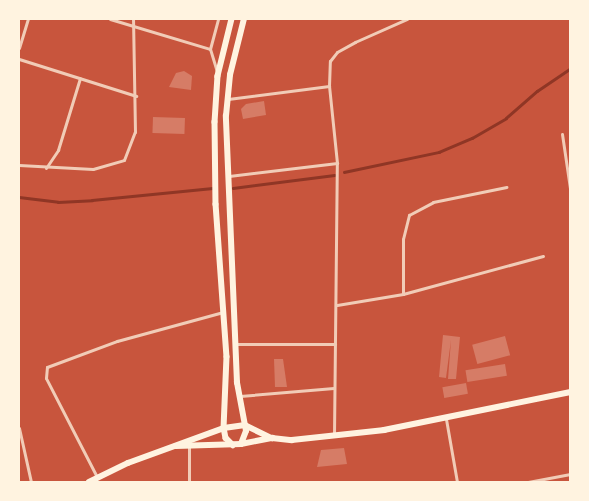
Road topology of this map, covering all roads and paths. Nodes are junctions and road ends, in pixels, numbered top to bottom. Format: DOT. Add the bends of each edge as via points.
graph roads {
  1 [pos="28,19"];
  2 [pos="110,19"];
  3 [pos="133,19"];
  4 [pos="218,19"];
  5 [pos="232,19"];
  6 [pos="244,19"];
  7 [pos="407,19"];
  8 [pos="130,25"];
  9 [pos="19,48"];
  10 [pos="210,49"];
  11 [pos="19,59"];
  12 [pos="218,76"];
  13 [pos="80,78"];
  14 [pos="329,86"];
  15 [pos="136,96"];
  16 [pos="227,99"];
  17 [pos="562,134"];
  18 [pos="337,164"];
  19 [pos="19,165"];
  20 [pos="46,169"];
  21 [pos="226,177"];
  22 [pos="506,187"];
  23 [pos="570,188"];
  24 [pos="543,256"];
  25 [pos="403,294"];
  26 [pos="337,305"];
  27 [pos="224,312"];
  28 [pos="234,344"];
  29 [pos="335,344"];
  30 [pos="334,388"];
  31 [pos="570,392"];
  32 [pos="238,396"];
  33 [pos="446,419"];
  34 [pos="245,425"];
  35 [pos="19,428"];
  36 [pos="224,428"];
  37 [pos="334,435"];
  38 [pos="272,438"];
  39 [pos="233,444"];
  40 [pos="241,444"];
  41 [pos="176,446"];
  42 [pos="189,447"];
  43 [pos="570,474"];
  44 [pos="97,478"];
  45 [pos="31,482"];
  46 [pos="89,482"];
  47 [pos="189,482"];
  48 [pos="457,482"];
  49 [pos="528,482"];
  1 -- 9 [label="street"];
  2 -- 8 [label="street"];
  3 -- 8 [label="street"];
  4 -- 10 [label="street"];
  5 -- 12 [label="main road"];
  6 -- 16 [label="main road"];
  7 -- 14 [label="street" via="337,52 330,61"];
  8 -- 10 [label="street"];
  8 -- 15 [label="street"];
  10 -- 12 [label="street"];
  11 -- 13 [label="street"];
  12 -- 27 [label="main road" via="216,204"];
  13 -- 15 [label="street"];
  13 -- 20 [label="street" via="58,150"];
  14 -- 16 [label="street"];
  14 -- 18 [label="street"];
  15 -- 20 [label="street" via="135,132 124,160 93,169"];
  16 -- 21 [label="main road"];
  17 -- 23 [label="street"];
  18 -- 21 [label="street"];
  18 -- 26 [label="street"];
  19 -- 20 [label="street"];
  21 -- 28 [label="main road"];
  22 -- 25 [label="street" via="433,202 409,215 403,239"];
  24 -- 25 [label="street"];
  25 -- 26 [label="street"];
  26 -- 29 [label="street"];
  27 -- 36 [label="main road" via="227,388"];
  27 -- 44 [label="street" via="117,341 47,367 46,378"];
  28 -- 29 [label="street"];
  28 -- 32 [label="main road"];
  29 -- 30 [label="street"];
  30 -- 32 [label="street"];
  30 -- 37 [label="street"];
  31 -- 33 [label="main road"];
  32 -- 34 [label="main road"];
  33 -- 37 [label="main road"];
  33 -- 48 [label="street"];
  34 -- 36 [label="main road"];
  34 -- 38 [label="main road"];
  34 -- 40 [label="main road" via="246,435"];
  35 -- 45 [label="street"];
  36 -- 39 [label="main road" via="226,438"];
  36 -- 41 [label="main road"];
  37 -- 38 [label="main road"];
  38 -- 40 [label="main road"];
  39 -- 40 [label="main road"];
  39 -- 42 [label="main road"];
  41 -- 42 [label="main road"];
  41 -- 44 [label="main road"];
  42 -- 47 [label="street"];
  43 -- 49 [label="street"];
  44 -- 46 [label="main road"];
}
